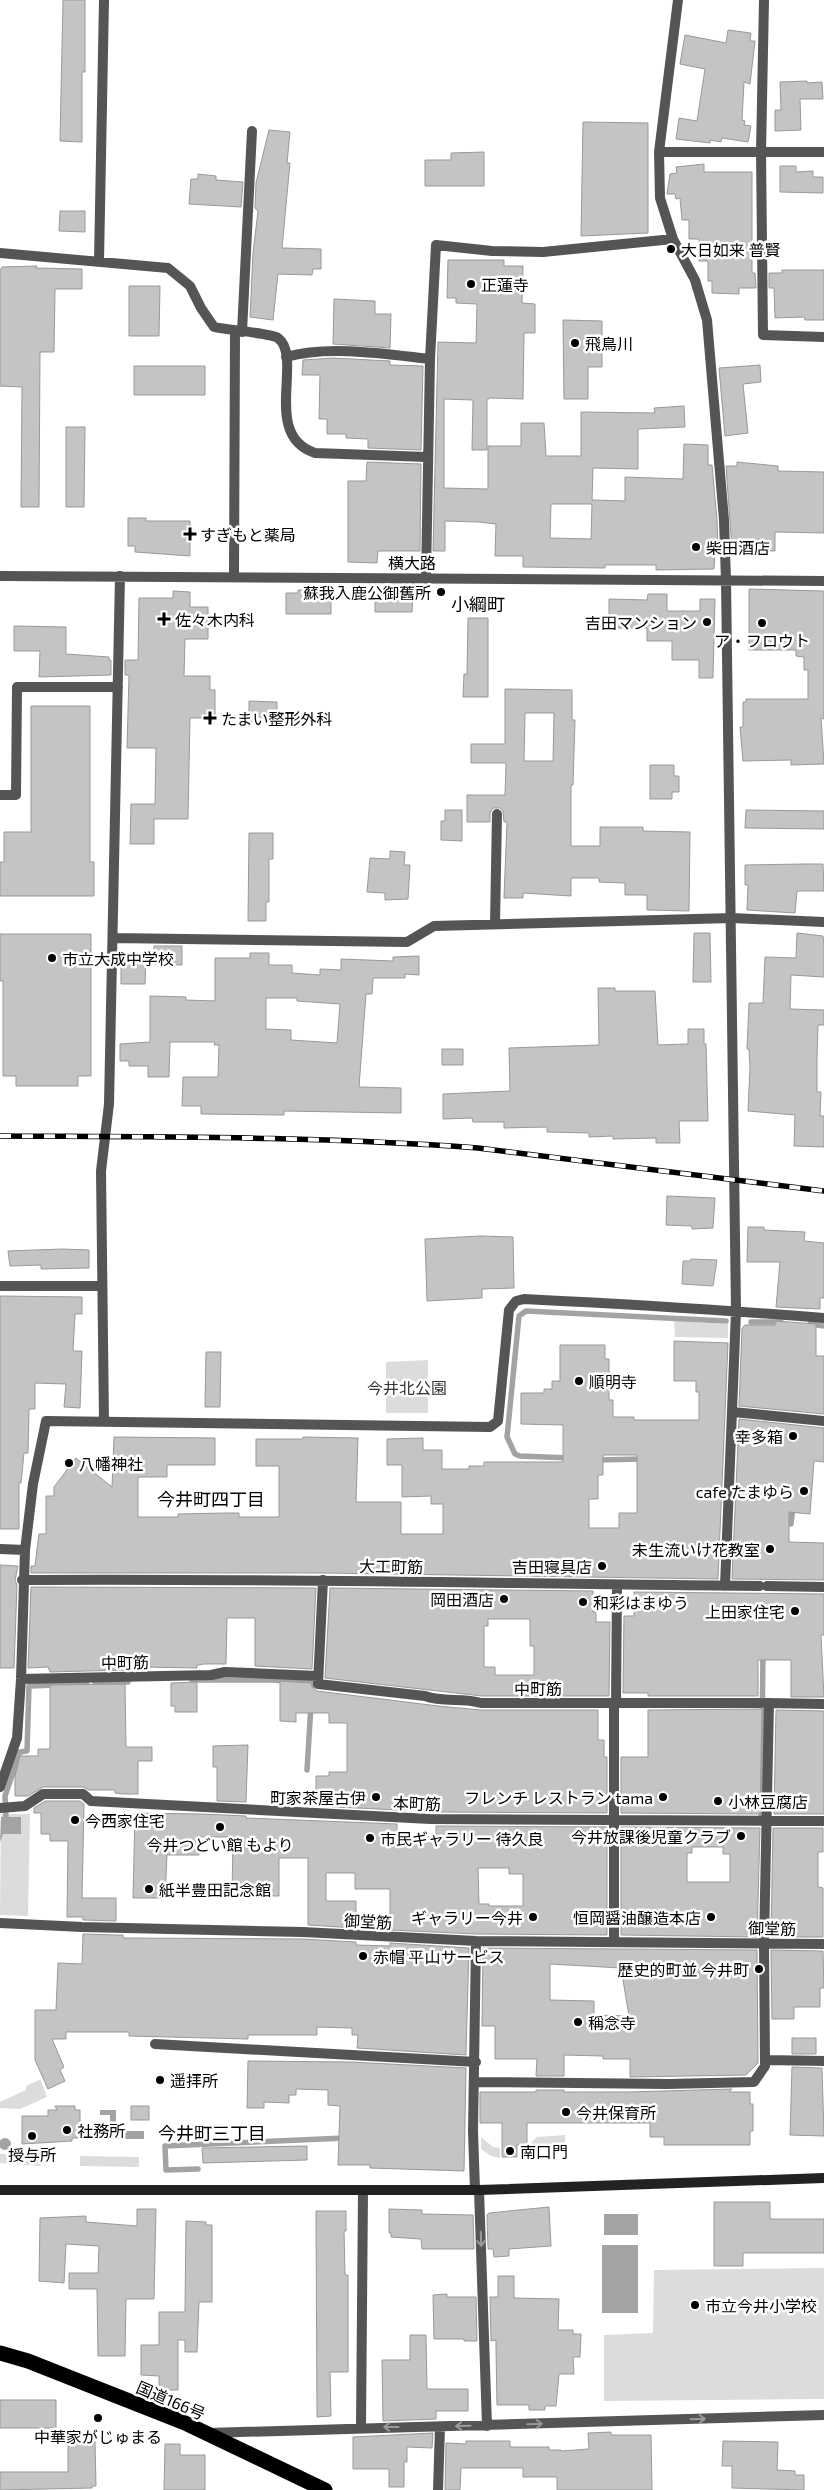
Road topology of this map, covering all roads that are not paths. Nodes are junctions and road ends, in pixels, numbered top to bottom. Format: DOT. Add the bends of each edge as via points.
graph roads {
  1 [pos="104,0"];
  2 [pos="678,0"];
  3 [pos="764,0"];
  4 [pos="252,131"];
  5 [pos="659,152"];
  6 [pos="761,152"];
  7 [pos="824,152"];
  8 [pos="673,239"];
  9 [pos="0,253"];
  10 [pos="99,261"];
  11 [pos="239,332"];
  12 [pos="824,337"];
  13 [pos="286,357"];
  14 [pos="430,359"];
  15 [pos="427,457"];
  16 [pos="0,576"];
  17 [pos="120,576"];
  18 [pos="234,576"];
  19 [pos="426,578"];
  20 [pos="726,581"];
  21 [pos="824,581"];
  22 [pos="118,687"];
  23 [pos="0,795"];
  24 [pos="497,814"];
  25 [pos="732,918"];
  26 [pos="824,922"];
  27 [pos="495,924"];
  28 [pos="113,938"];
  29 [pos="0,1286"];
  30 [pos="102,1286"];
  31 [pos="736,1311"];
  32 [pos="824,1318"];
  33 [pos="733,1412"];
  34 [pos="104,1421"];
  35 [pos="824,1421"];
  36 [pos="0,1549"];
  37 [pos="25,1550"];
  38 [pos="22,1580"];
  39 [pos="323,1580"];
  40 [pos="617,1585"];
  41 [pos="725,1586"];
  42 [pos="824,1587"];
  43 [pos="21,1679"];
  44 [pos="318,1680"];
  45 [pos="615,1703"];
  46 [pos="765,1703"];
  47 [pos="824,1704"];
  48 [pos="0,1787"];
  49 [pos="0,1808"];
  50 [pos="613,1821"];
  51 [pos="824,1821"];
  52 [pos="766,1823"];
  53 [pos="0,1923"];
  54 [pos="476,1941"];
  55 [pos="614,1941"];
  56 [pos="764,1943"];
  57 [pos="824,1944"];
  58 [pos="155,2044"];
  59 [pos="765,2060"];
  60 [pos="824,2061"];
  61 [pos="476,2062"];
  62 [pos="475,2082"];
  63 [pos="824,2178"];
  64 [pos="0,2190"];
  65 [pos="477,2190"];
  66 [pos="362,2191"];
  67 [pos="0,2353"];
  68 [pos="824,2415"];
  69 [pos="487,2426"];
  70 [pos="360,2427"];
  71 [pos="440,2427"];
  72 [pos="205,2433"];
  73 [pos="325,2490"];
  74 [pos="438,2490"];
  1 -- 10 [label="street"];
  2 -- 5 [label="street"];
  3 -- 6 [label="street"];
  4 -- 11 [label="street"];
  5 -- 6 [label="street"];
  5 -- 8 [label="street" via="660,198"];
  6 -- 7 [label="street"];
  6 -- 12 [label="street" via="763,336"];
  8 -- 14 [label="street" via="543,252 436,245"];
  8 -- 20 [label="street" via="695,280 707,320"];
  9 -- 10 [label="street"];
  10 -- 11 [label="street" via="168,268 190,286 214,327"];
  11 -- 13 [label="street" via="271,334 284,346"];
  11 -- 18 [label="street"];
  13 -- 14 [label="street" via="304,352 380,353"];
  13 -- 15 [label="street" via="288,424 301,447 315,453"];
  14 -- 15 [label="street"];
  15 -- 19 [label="street"];
  16 -- 17 [label="street, 横大路"];
  17 -- 18 [label="street, 横大路"];
  17 -- 22 [label="street"];
  18 -- 19 [label="street, 横大路"];
  19 -- 20 [label="street, 横大路"];
  20 -- 21 [label="street, 横大路"];
  20 -- 25 [label="street"];
  22 -- 23 [label="street" via="17,687 16,795"];
  22 -- 28 [label="street"];
  24 -- 27 [label="street"];
  25 -- 26 [label="street"];
  25 -- 27 [label="street"];
  25 -- 31 [label="street"];
  27 -- 28 [label="street" via="434,926 407,942"];
  28 -- 30 [label="street" via="110,1104 102,1171"];
  29 -- 30 [label="street"];
  30 -- 34 [label="street"];
  31 -- 32 [label="street"];
  31 -- 33 [label="street"];
  31 -- 34 [label="street" via="516,1301 509,1310 498,1421 490,1427"];
  33 -- 35 [label="street"];
  33 -- 41 [label="street"];
  34 -- 37 [label="street" via="46,1421 33,1484"];
  36 -- 37 [label="street"];
  37 -- 38 [label="street"];
  38 -- 39 [label="street, 大工町筋"];
  38 -- 43 [label="street"];
  39 -- 40 [label="street, 大工町筋"];
  39 -- 44 [label="street"];
  40 -- 41 [label="street, 大工町筋"];
  40 -- 45 [label="street"];
  41 -- 42 [label="street, 大工町筋"];
  43 -- 44 [label="street, 中町筋" via="225,1672"];
  43 -- 48 [label="street" via="17,1738"];
  44 -- 45 [label="street, 中町筋" via="435,1700"];
  45 -- 46 [label="street, 中町筋"];
  45 -- 50 [label="street"];
  46 -- 47 [label="street, 中町筋"];
  46 -- 52 [label="street"];
  49 -- 50 [label="street, 本町筋" via="25,1806 43,1794 83,1794 91,1801 306,1813 430,1819"];
  50 -- 52 [label="street, 本町筋"];
  50 -- 55 [label="street"];
  51 -- 52 [label="street, 本町筋"];
  52 -- 56 [label="street"];
  53 -- 54 [label="street, 御堂筋"];
  54 -- 55 [label="street, 御堂筋"];
  54 -- 61 [label="street"];
  55 -- 56 [label="street, 御堂筋"];
  56 -- 57 [label="street, 御堂筋"];
  56 -- 59 [label="street"];
  58 -- 61 [label="street"];
  59 -- 60 [label="street"];
  59 -- 62 [label="street" via="765,2066 754,2082"];
  61 -- 62 [label="street"];
  62 -- 65 [label="street" via="473,2132"];
  63 -- 65 [label="street"];
  64 -- 66 [label="street"];
  65 -- 66 [label="street"];
  65 -- 69 [label="street, one-way"];
  66 -- 70 [label="street"];
  67 -- 72 [label="highway, 国道166号" via="28,2361"];
  69 -- 68 [label="street, one-way"];
  69 -- 71 [label="street, one-way"];
  71 -- 70 [label="street, one-way"];
  70 -- 72 [label="street"];
  71 -- 74 [label="street"];
  72 -- 73 [label="highway, 国道166号"];
}
